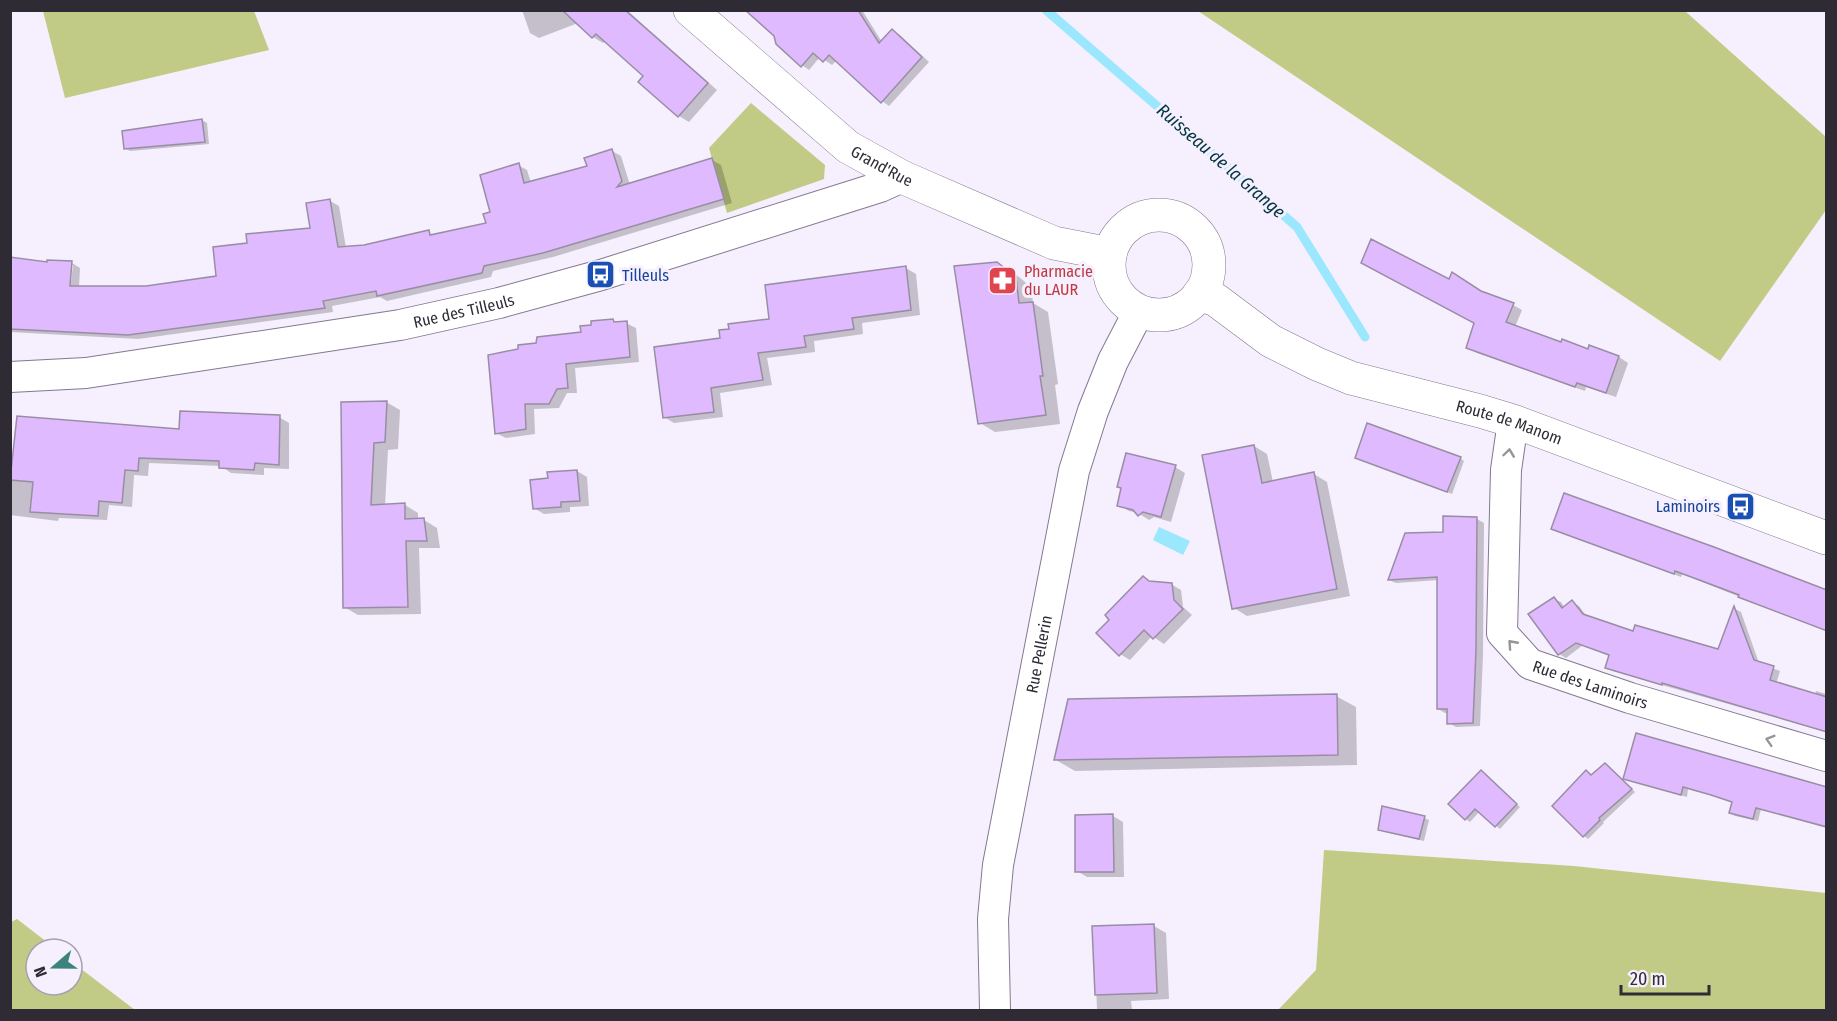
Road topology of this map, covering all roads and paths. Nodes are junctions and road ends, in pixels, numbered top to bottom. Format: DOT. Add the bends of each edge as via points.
graph roads {
  1 [pos="690,10"];
  2 [pos="902,177"];
  3 [pos="1110,254"];
  4 [pos="1199,294"];
  5 [pos="1139,310"];
  6 [pos="10,377"];
  7 [pos="1513,421"];
  8 [pos="1827,538"];
  9 [pos="1827,756"];
  10 [pos="995,1011"];
  1 -- 2 [label="street, Grand'Rue" via="848,147"];
  2 -- 3 [label="street, Grand'Rue" via="1054,243"];
  2 -- 6 [label="street, Rue des Tilleuls" via="612,272 499,303 400,325 98,372"];
  3 -- 4 [label="street" via="1126,227 1155,215 1171,216 1186,223 1206,248 1209,264"];
  3 -- 5 [label="street" via="1114,288"];
  4 -- 5 [label="street" via="1172,313 1155,315"];
  4 -- 7 [label="street, Route de Manom" via="1216,300 1271,341 1342,374"];
  5 -- 10 [label="street, Rue Pellerin" via="1109,371 1074,471 998,865 993,919"];
  7 -- 8 [label="street, Route de Manom"];
  9 -- 7 [label="street, Rue des Laminoirs, one-way" via="1530,664 1502,633 1506,470"];
}
